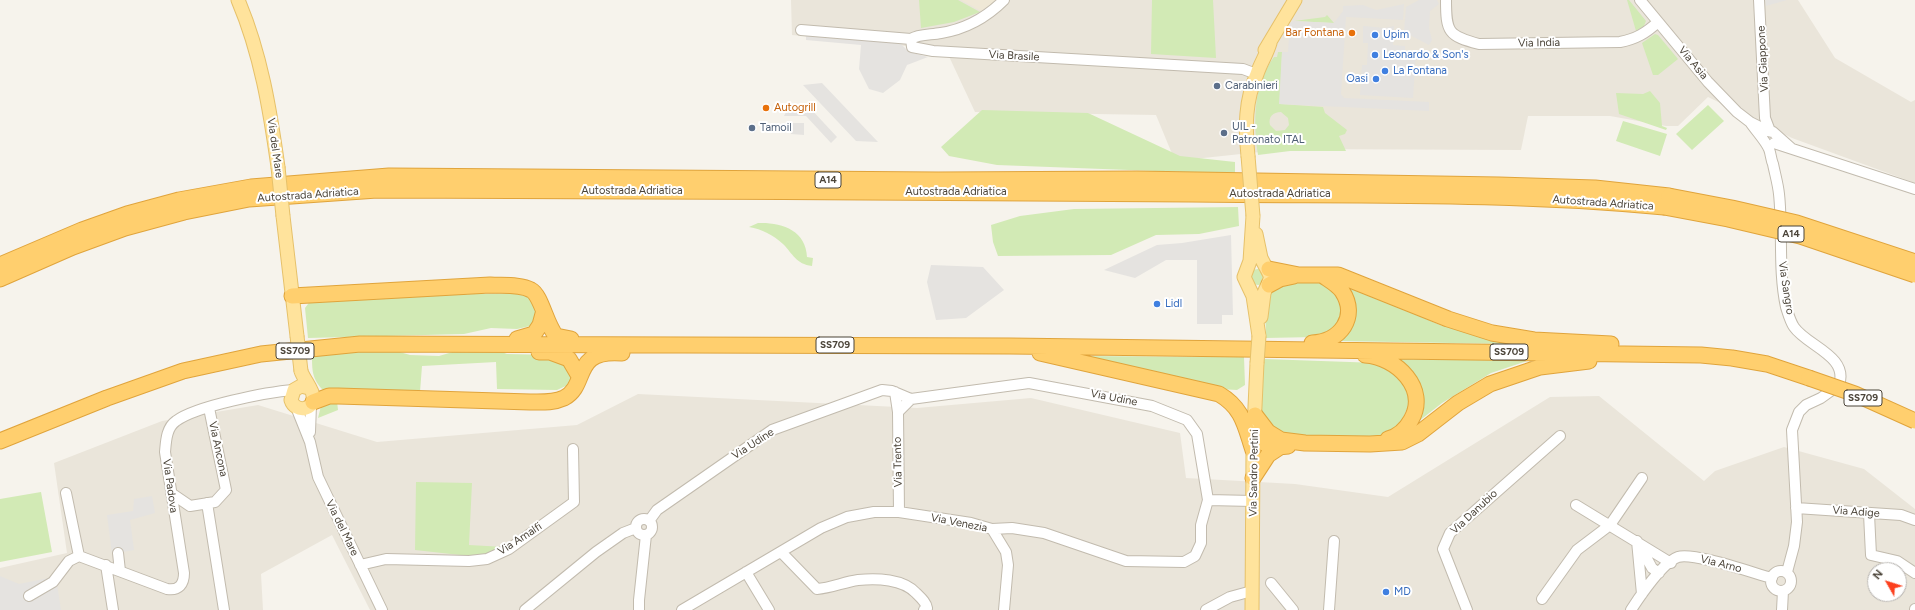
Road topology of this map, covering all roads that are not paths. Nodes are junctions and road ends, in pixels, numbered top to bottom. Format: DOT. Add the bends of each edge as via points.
graph roads {
  1 [pos="238,0"];
  2 [pos="1004,0"];
  3 [pos="1295,0"];
  4 [pos="1446,0"];
  5 [pos="1640,0"];
  6 [pos="1759,0"];
  7 [pos="1658,22"];
  8 [pos="802,30"];
  9 [pos="911,39"];
  10 [pos="1253,74"];
  11 [pos="1767,136"];
  12 [pos="1915,189"];
  13 [pos="1666,202"];
  14 [pos="1253,218"];
  15 [pos="1915,262"];
  16 [pos="0,265"];
  17 [pos="1267,267"];
  18 [pos="1247,269"];
  19 [pos="1299,275"];
  20 [pos="1322,275"];
  21 [pos="1915,275"];
  22 [pos="0,279"];
  23 [pos="1267,286"];
  24 [pos="1250,288"];
  25 [pos="292,296"];
  26 [pos="543,314"];
  27 [pos="1259,336"];
  28 [pos="490,343"];
  29 [pos="605,344"];
  30 [pos="660,344"];
  31 [pos="1010,346"];
  32 [pos="1284,349"];
  33 [pos="1316,349"];
  34 [pos="1701,355"];
  35 [pos="579,376"];
  36 [pos="895,392"];
  37 [pos="303,397"];
  38 [pos="911,399"];
  39 [pos="209,408"];
  40 [pos="898,412"];
  41 [pos="1255,415"];
  42 [pos="1915,421"];
  43 [pos="1254,434"];
  44 [pos="1560,436"];
  45 [pos="0,441"];
  46 [pos="310,442"];
  47 [pos="1305,443"];
  48 [pos="1370,444"];
  49 [pos="1280,447"];
  50 [pos="573,449"];
  51 [pos="1253,450"];
  52 [pos="1253,478"];
  53 [pos="1642,478"];
  54 [pos="66,493"];
  55 [pos="171,493"];
  56 [pos="1208,500"];
  57 [pos="1253,501"];
  58 [pos="207,503"];
  59 [pos="1576,505"];
  60 [pos="1796,508"];
  61 [pos="899,512"];
  62 [pos="1869,514"];
  63 [pos="649,520"];
  64 [pos="1915,520"];
  65 [pos="1610,525"];
  66 [pos="636,528"];
  67 [pos="992,530"];
  68 [pos="646,535"];
  69 [pos="1334,541"];
  70 [pos="1637,541"];
  71 [pos="781,552"];
  72 [pos="118,553"];
  73 [pos="79,556"];
  74 [pos="1671,563"];
  75 [pos="360,564"];
  76 [pos="106,565"];
  77 [pos="120,571"];
  78 [pos="746,572"];
  79 [pos="1787,572"];
  80 [pos="1659,573"];
  81 [pos="1915,573"];
  82 [pos="1772,578"];
  83 [pos="1271,583"];
  84 [pos="1252,591"];
  85 [pos="1783,591"];
  86 [pos="1642,594"];
  87 [pos="29,596"];
  88 [pos="1542,599"];
  89 [pos="113,610"];
  90 [pos="224,610"];
  91 [pos="382,610"];
  92 [pos="525,610"];
  93 [pos="639,610"];
  94 [pos="682,610"];
  95 [pos="769,610"];
  96 [pos="924,610"];
  97 [pos="1004,610"];
  98 [pos="1206,610"];
  99 [pos="1252,610"];
  100 [pos="1293,610"];
  101 [pos="1329,610"];
  102 [pos="1467,610"];
  103 [pos="1631,610"];
  104 [pos="1782,610"];
  1 -- 25 [label="main road, Via del Mare, bridge" via="263,72 278,167"];
  2 -- 9 [label="street" via="991,13 962,28"];
  3 -- 10 [label="main road" via="1260,55"];
  4 -- 7 [label="street, Via India" via="1447,26 1452,34 1459,39 1479,44 1620,42 1647,32"];
  5 -- 7 [label="street, Via Asia"];
  6 -- 11 [label="street, Via Giappone"];
  7 -- 11 [label="street, Via Asia" via="1713,87 1737,112"];
  8 -- 9 [label="street"];
  9 -- 10 [label="street, Via Brasile" via="912,47 934,51 1234,69"];
  10 -- 14 [label="main road, Via Sandro Pertini, bridge" via="1246,113"];
  11 -- 12 [label="street, Via Asia" via="1791,148"];
  11 -- 60 [label="street, Via Sangro" via="1779,195 1786,307 1794,327 1833,359 1841,374 1839,385 1799,412 1792,430"];
  13 -- 15 [label="highway, Autostrada Adriatica / A14, bridge" via="1732,208 1796,223"];
  13 -- 16 [label="highway, Autostrada Adriatica / A14" via="1595,188 1515,186 1137,179 390,176 251,186 179,200 126,214"];
  13 -- 21 [label="highway, Autostrada Adriatica / A14, bridge" via="1800,236"];
  13 -- 22 [label="highway, Autostrada Adriatica / A14" via="1392,195 377,190 249,199 184,212 110,233"];
  14 -- 17 [label="main road, Via Sandro Pertini" via="1261,258"];
  14 -- 18 [label="main road, Via Sandro Pertini" via="1250,261"];
  17 -- 18 [label="main road" via="1258,263"];
  17 -- 19 [label="highway"];
  17 -- 23 [label="main road, Via Sandro Pertini" via="1271,277"];
  18 -- 24 [label="main road, Via Sandro Pertini" via="1245,281"];
  19 -- 20 [label="highway"];
  19 -- 23 [label="highway" via="1280,279"];
  20 -- 32 [label="highway" via="1336,285 1344,295 1348,307 1347,321 1341,331 1329,340 1294,344"];
  20 -- 34 [label="highway" via="1338,275 1352,279 1448,319 1492,332 1534,340 1654,347"];
  23 -- 24 [label="main road" via="1258,290"];
  23 -- 27 [label="main road, Via Sandro Pertini" via="1262,302"];
  24 -- 27 [label="main road, Via Sandro Pertini"];
  25 -- 26 [label="highway" via="490,285 531,290 540,300"];
  25 -- 37 [label="main road, Via del Mare, bridge"];
  26 -- 28 [label="highway" via="534,334"];
  26 -- 29 [label="highway" via="556,336 592,339"];
  27 -- 41 [label="main road, Via Sandro Pertini, bridge"];
  28 -- 29 [label="highway, SS709"];
  28 -- 35 [label="highway" via="508,351 550,352 561,355 568,359"];
  28 -- 45 [label="highway, SS709" via="360,344 261,354 183,371"];
  29 -- 30 [label="highway, SS709"];
  30 -- 31 [label="highway, SS709"];
  30 -- 35 [label="highway" via="648,352 596,356 588,360"];
  31 -- 32 [label="highway, SS709"];
  31 -- 51 [label="highway" via="1219,394 1240,412"];
  32 -- 33 [label="highway, SS709"];
  33 -- 34 [label="highway, SS709"];
  33 -- 48 [label="highway" via="1333,354 1372,356 1396,366 1410,381 1417,405 1407,428 1394,437"];
  34 -- 42 [label="highway, SS709, bridge" via="1767,364 1855,394"];
  34 -- 48 [label="highway" via="1690,359 1590,361 1540,367 1490,384 1458,403 1418,434 1402,442"];
  35 -- 37 [label="highway" via="572,391 564,398 543,402"];
  36 -- 38 [label="street, Via Udine"];
  36 -- 40 [label="street"];
  36 -- 63 [label="street, Via Udine" via="882,390 772,430 657,510"];
  37 -- 39 [label="street, Via Padova" via="271,393"];
  37 -- 46 [label="street, Via del Mare"];
  37 -- 46 [label="street, Via del Mare"];
  38 -- 40 [label="street"];
  38 -- 56 [label="street, Via Udine" via="1029,383 1152,406 1187,420 1197,434"];
  39 -- 55 [label="street, Via Padova" via="175,422 166,436 165,452"];
  39 -- 58 [label="street, Via Ancona" via="226,490 215,502"];
  40 -- 61 [label="street, Via Trento"];
  41 -- 43 [label="main road, Via Sandro Pertini"];
  41 -- 47 [label="highway" via="1275,438"];
  43 -- 49 [label="highway" via="1260,442"];
  43 -- 51 [label="main road, Via Sandro Pertini"];
  44 -- 102 [label="street, Via Danubio" via="1450,534 1443,549"];
  46 -- 75 [label="street, Via del Mare" via="318,477"];
  47 -- 48 [label="highway"];
  47 -- 49 [label="highway"];
  49 -- 52 [label="highway" via="1268,455"];
  50 -- 75 [label="street, Via Amalfi" via="574,502 509,549 487,559 469,561 386,559"];
  51 -- 52 [label="main road, Via Sandro Pertini"];
  52 -- 57 [label="main road, Via Sandro Pertini"];
  53 -- 65 [label="street"];
  54 -- 73 [label="street"];
  55 -- 58 [label="street, Via Ancona" via="190,506"];
  55 -- 77 [label="street, Via Padova" via="184,573 182,585 174,590 167,589"];
  56 -- 57 [label="street"];
  56 -- 67 [label="street, Via Venezia" via="1201,524 1201,543 1195,556 1184,562 1126,561 1044,533 1012,528"];
  57 -- 84 [label="main road, Via Sandro Pertini"];
  58 -- 90 [label="street"];
  59 -- 65 [label="street"];
  60 -- 62 [label="street, Via Adige"];
  60 -- 79 [label="street, Via Sangro" via="1794,546"];
  61 -- 67 [label="street, Via Venezia" via="970,523"];
  61 -- 71 [label="street, Via Venezia" via="868,512 842,519 821,528"];
  62 -- 64 [label="street, Via Adige" via="1901,515"];
  62 -- 81 [label="street" via="1871,555 1897,561"];
  63 -- 66 [label="street, Via Udine" via="641,519"];
  63 -- 68 [label="street" via="651,532"];
  65 -- 70 [label="street"];
  65 -- 88 [label="street" via="1577,550"];
  66 -- 68 [label="street" via="640,534"];
  66 -- 92 [label="street, Via Udine" via="623,533 596,552"];
  67 -- 97 [label="street" via="1006,552 1008,565"];
  68 -- 93 [label="street"];
  69 -- 101 [label="street"];
  70 -- 74 [label="street"];
  70 -- 80 [label="street" via="1652,568"];
  70 -- 86 [label="street"];
  71 -- 78 [label="street, Via Venezia"];
  71 -- 96 [label="street" via="816,589 858,580 889,580 910,587 926,604 927,608"];
  72 -- 77 [label="street"];
  73 -- 76 [label="street, Via Padova"];
  73 -- 87 [label="street" via="69,561 54,582"];
  74 -- 80 [label="street, Via Arno"];
  74 -- 82 [label="street, Via Arno" via="1678,557 1691,557"];
  75 -- 91 [label="street, Via del Mare"];
  76 -- 77 [label="street, Via Padova"];
  76 -- 89 [label="street"];
  78 -- 94 [label="street, Via Venezia"];
  78 -- 95 [label="street"];
  79 -- 82 [label="street" via="1778,571"];
  79 -- 85 [label="street, Via Sangro" via="1792,583"];
  80 -- 86 [label="street, Via Arno"];
  82 -- 85 [label="street" via="1773,587"];
  83 -- 100 [label="street"];
  84 -- 98 [label="street" via="1230,597"];
  84 -- 99 [label="main road, Via Sandro Pertini"];
  85 -- 104 [label="street, Via Sangro"];
  86 -- 103 [label="street, Via Arno"];
}
